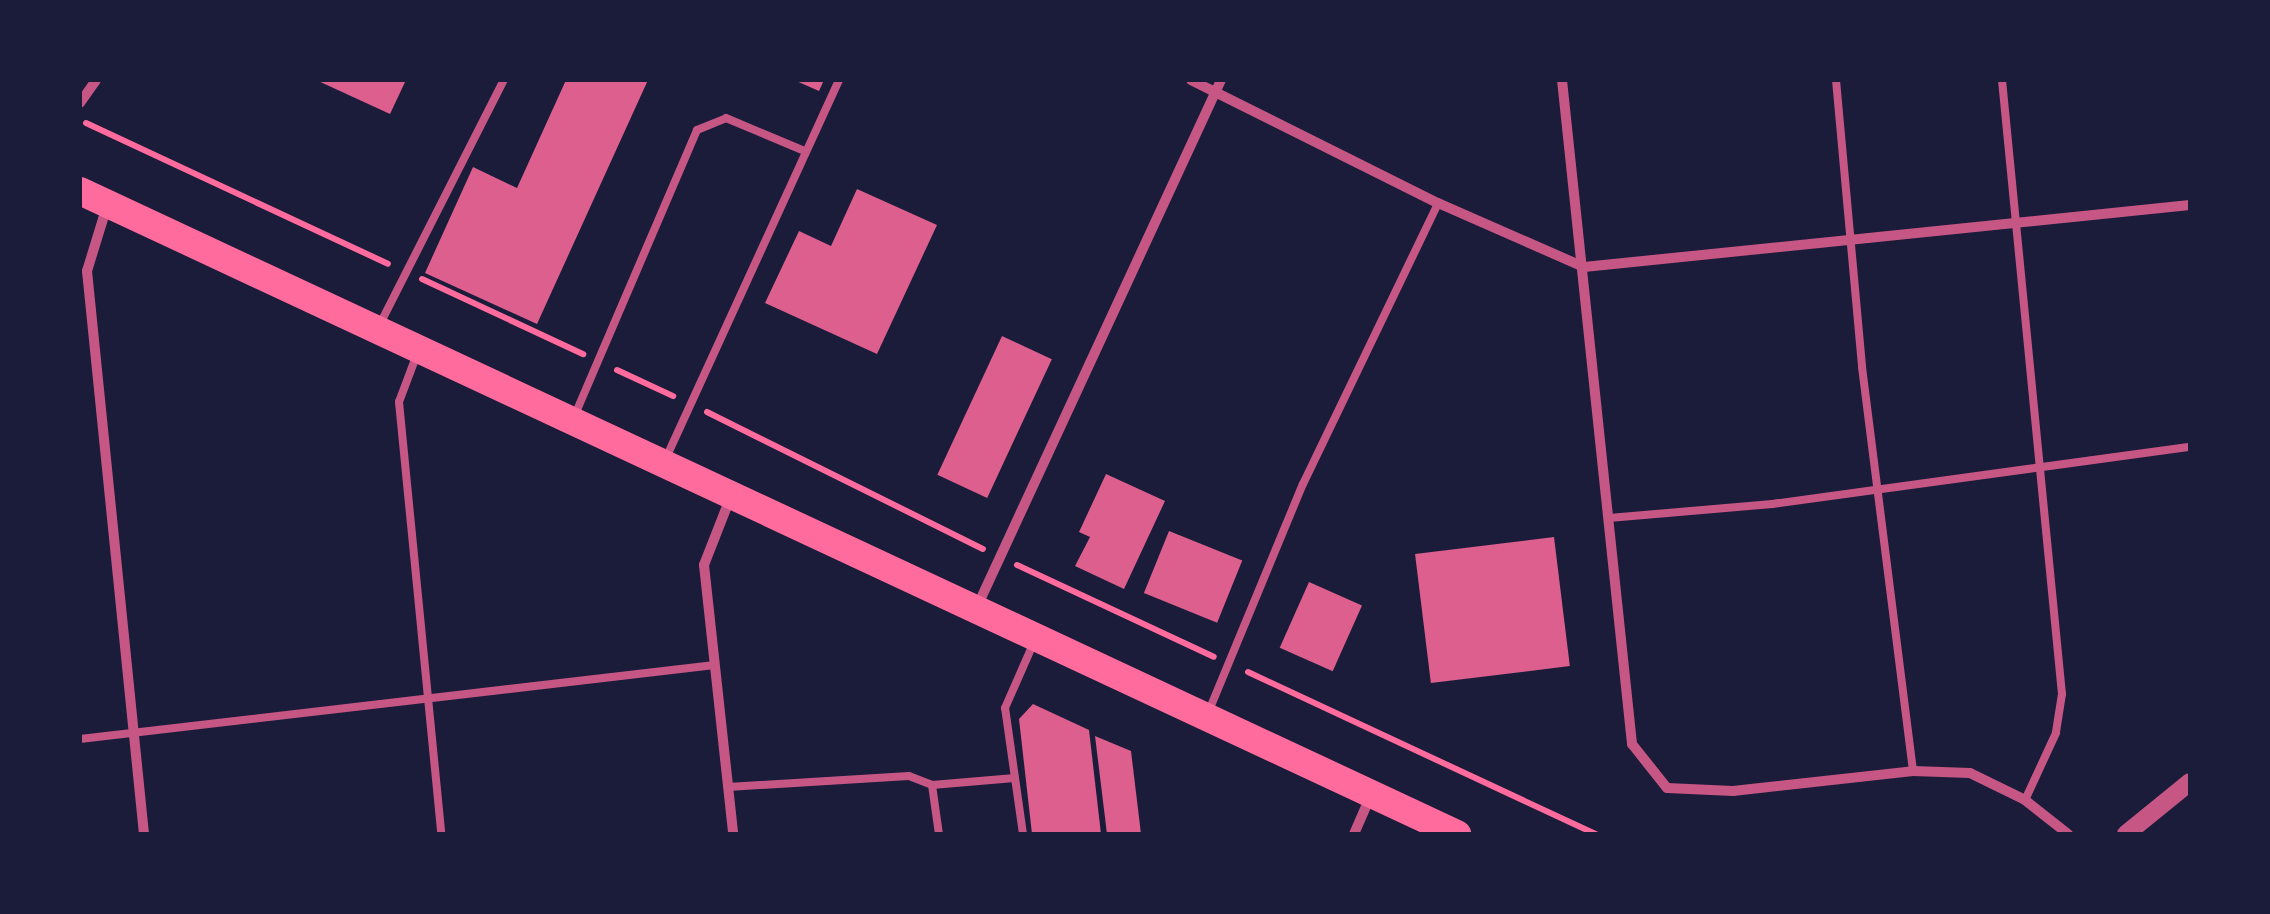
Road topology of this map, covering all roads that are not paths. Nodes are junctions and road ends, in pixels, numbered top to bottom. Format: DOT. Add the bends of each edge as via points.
graph roads {
  1 [pos="96,80"];
  2 [pos="504,80"];
  3 [pos="839,80"];
  4 [pos="1191,80"];
  5 [pos="1221,80"];
  6 [pos="1562,80"];
  7 [pos="1836,80"];
  8 [pos="2002,80"];
  9 [pos="1215,93"];
  10 [pos="80,103"];
  11 [pos="802,150"];
  12 [pos="80,191"];
  13 [pos="108,204"];
  14 [pos="1438,204"];
  15 [pos="2190,205"];
  16 [pos="2016,223"];
  17 [pos="1848,240"];
  18 [pos="1584,267"];
  19 [pos="378,330"];
  20 [pos="418,349"];
  21 [pos="572,421"];
  22 [pos="2190,447"];
  23 [pos="664,463"];
  24 [pos="2039,463"];
  25 [pos="1882,487"];
  26 [pos="732,495"];
  27 [pos="1609,518"];
  28 [pos="976,610"];
  29 [pos="1036,638"];
  30 [pos="715,665"];
  31 [pos="427,696"];
  32 [pos="1206,718"];
  33 [pos="134,736"];
  34 [pos="80,739"];
  35 [pos="1912,771"];
  36 [pos="1016,778"];
  37 [pos="2190,782"];
  38 [pos="932,786"];
  39 [pos="728,787"];
  40 [pos="1371,794"];
  41 [pos="2024,800"];
  42 [pos="144,834"];
  43 [pos="441,834"];
  44 [pos="733,834"];
  45 [pos="939,834"];
  46 [pos="1023,834"];
  47 [pos="1354,834"];
  48 [pos="1456,834"];
  49 [pos="2068,834"];
  50 [pos="2126,834"];
  1 -- 10 [label="street"];
  2 -- 19 [label="lane" via="402,270"];
  3 -- 11 [label="lane"];
  4 -- 9 [label="street"];
  5 -- 9 [label="street"];
  6 -- 18 [label="street"];
  7 -- 17 [label="lane"];
  8 -- 16 [label="lane"];
  9 -- 14 [label="street"];
  9 -- 28 [label="street"];
  11 -- 21 [label="lane" via="726,118 697,130"];
  11 -- 23 [label="lane"];
  12 -- 13 [label="highway"];
  13 -- 19 [label="highway"];
  13 -- 33 [label="street" via="87,272"];
  14 -- 18 [label="street"];
  14 -- 32 [label="lane" via="1303,484"];
  15 -- 16 [label="street"];
  16 -- 17 [label="street"];
  16 -- 24 [label="lane"];
  17 -- 18 [label="street"];
  17 -- 25 [label="lane"];
  18 -- 27 [label="street"];
  19 -- 20 [label="highway"];
  20 -- 21 [label="highway"];
  20 -- 31 [label="lane" via="399,402"];
  21 -- 23 [label="highway"];
  22 -- 24 [label="lane"];
  23 -- 26 [label="highway"];
  24 -- 25 [label="lane"];
  24 -- 41 [label="lane" via="2062,694 2056,733"];
  25 -- 27 [label="lane"];
  25 -- 35 [label="lane"];
  26 -- 28 [label="highway"];
  26 -- 30 [label="street" via="704,565"];
  27 -- 35 [label="street" via="1632,744 1667,788 1733,791"];
  28 -- 29 [label="highway"];
  29 -- 32 [label="highway"];
  29 -- 36 [label="lane" via="1005,708"];
  30 -- 31 [label="lane"];
  30 -- 39 [label="street"];
  31 -- 33 [label="lane" via="196,721"];
  31 -- 43 [label="lane"];
  32 -- 40 [label="highway"];
  33 -- 34 [label="lane"];
  33 -- 42 [label="street"];
  35 -- 41 [label="street" via="1970,773"];
  36 -- 38 [label="lane"];
  36 -- 46 [label="lane"];
  37 -- 50 [label="street"];
  38 -- 39 [label="lane" via="909,776"];
  38 -- 45 [label="lane"];
  39 -- 44 [label="street"];
  40 -- 47 [label="street"];
  40 -- 48 [label="highway"];
  41 -- 49 [label="street"];
}
